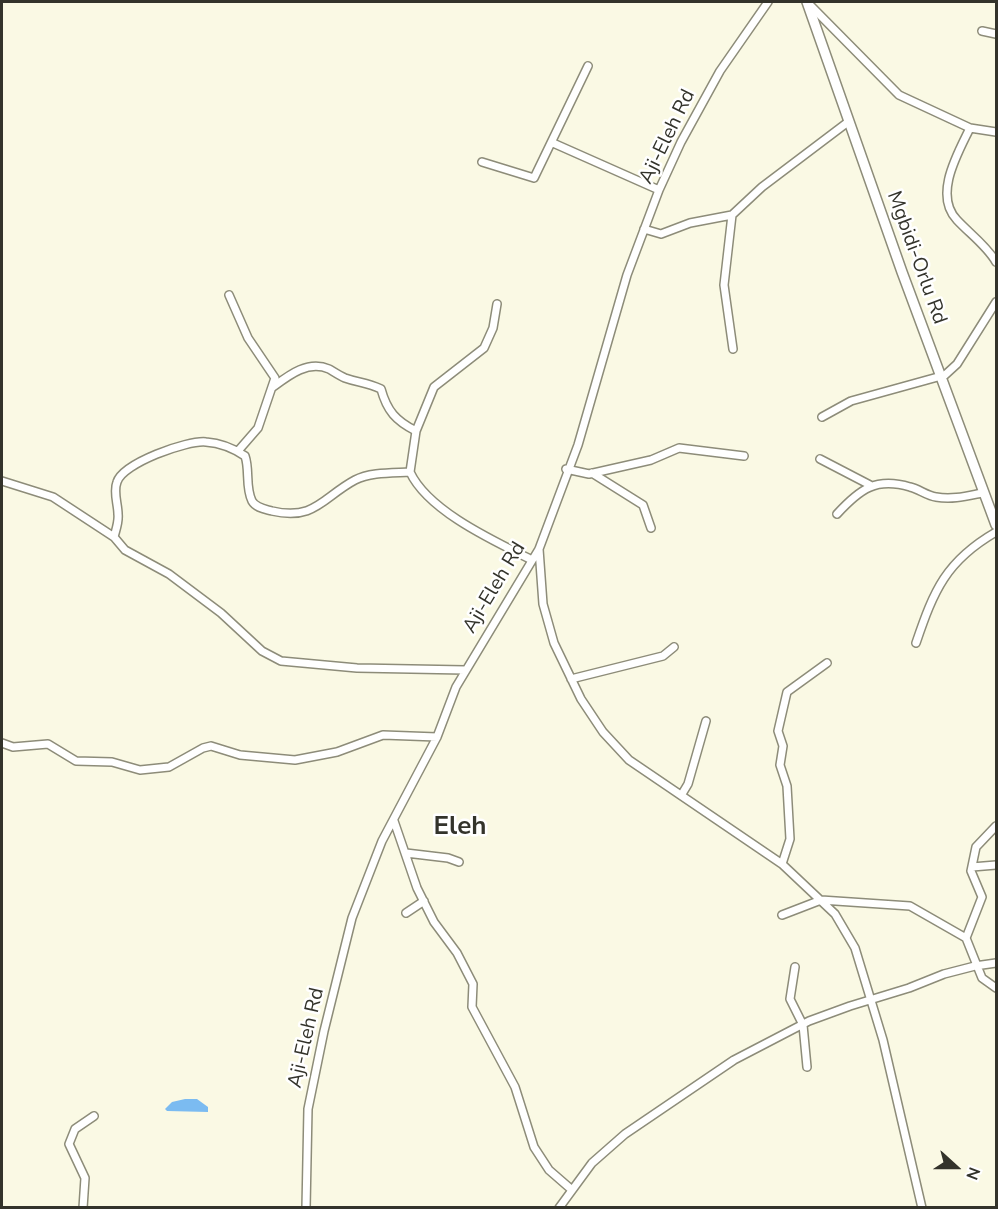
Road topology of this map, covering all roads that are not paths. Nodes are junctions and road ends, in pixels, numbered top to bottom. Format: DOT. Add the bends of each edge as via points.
graph roads {
  1 [pos="768,2"];
  2 [pos="807,2"];
  3 [pos="982,32"];
  4 [pos="996,34"];
  5 [pos="588,66"];
  6 [pos="848,122"];
  7 [pos="970,128"];
  8 [pos="996,132"];
  9 [pos="553,142"];
  10 [pos="482,162"];
  11 [pos="659,190"];
  12 [pos="732,215"];
  13 [pos="644,230"];
  14 [pos="996,262"];
  15 [pos="229,295"];
  16 [pos="996,302"];
  17 [pos="497,304"];
  18 [pos="733,350"];
  19 [pos="940,378"];
  20 [pos="273,387"];
  21 [pos="822,417"];
  22 [pos="416,431"];
  23 [pos="238,451"];
  24 [pos="744,456"];
  25 [pos="820,459"];
  26 [pos="567,469"];
  27 [pos="410,472"];
  28 [pos="592,473"];
  29 [pos="2,481"];
  30 [pos="870,485"];
  31 [pos="982,493"];
  32 [pos="837,514"];
  33 [pos="996,525"];
  34 [pos="651,528"];
  35 [pos="996,532"];
  36 [pos="114,537"];
  37 [pos="539,549"];
  38 [pos="532,560"];
  39 [pos="916,643"];
  40 [pos="674,647"];
  41 [pos="826,663"];
  42 [pos="465,670"];
  43 [pos="571,679"];
  44 [pos="706,721"];
  45 [pos="437,737"];
  46 [pos="2,743"];
  47 [pos="682,795"];
  48 [pos="394,821"];
  49 [pos="996,826"];
  50 [pos="406,852"];
  51 [pos="459,862"];
  52 [pos="782,864"];
  53 [pos="996,865"];
  54 [pos="972,867"];
  55 [pos="821,900"];
  56 [pos="424,901"];
  57 [pos="406,913"];
  58 [pos="782,915"];
  59 [pos="966,938"];
  60 [pos="996,963"];
  61 [pos="975,966"];
  62 [pos="795,968"];
  63 [pos="996,988"];
  64 [pos="871,1001"];
  65 [pos="803,1025"];
  66 [pos="807,1067"];
  67 [pos="94,1116"];
  68 [pos="572,1190"];
  69 [pos="83,1208"];
  70 [pos="306,1208"];
  71 [pos="559,1208"];
  72 [pos="922,1208"];
  1 -- 11 [label="street, Aji-Eleh Rd" via="720,71"];
  2 -- 6 [label="main road, Mgbidi-Orlu Rd"];
  2 -- 7 [label="street" via="899,95"];
  3 -- 4 [label="street"];
  5 -- 9 [label="street"];
  6 -- 12 [label="street" via="762,187"];
  6 -- 19 [label="main road, Mgbidi-Orlu Rd"];
  7 -- 8 [label="street"];
  7 -- 14 [label="street" via="951,172 947,197 955,218"];
  9 -- 10 [label="street" via="534,178"];
  9 -- 11 [label="street"];
  11 -- 13 [label="street, Aji-Eleh Rd"];
  12 -- 13 [label="street" via="690,223 661,234"];
  12 -- 18 [label="street" via="724,285"];
  13 -- 26 [label="street, Aji-Eleh Rd" via="627,275 578,445"];
  15 -- 20 [label="street" via="248,338 273,372"];
  16 -- 19 [label="street" via="957,364"];
  17 -- 22 [label="street" via="484,348 434,387"];
  19 -- 21 [label="street" via="851,401"];
  19 -- 31 [label="main road, Mgbidi-Orlu Rd"];
  20 -- 22 [label="street" via="310,366 326,368 381,389 386,407 400,423"];
  20 -- 23 [label="street" via="258,428"];
  22 -- 27 [label="street"];
  23 -- 27 [label="street" via="247,462 255,505 279,512 311,511 367,476"];
  23 -- 36 [label="street" via="204,441 187,443 129,468 116,485 118,514"];
  24 -- 28 [label="street" via="680,448 651,460"];
  25 -- 30 [label="street"];
  26 -- 28 [label="street"];
  26 -- 37 [label="street, Aji-Eleh Rd"];
  27 -- 38 [label="street" via="414,482 438,506"];
  28 -- 34 [label="street" via="644,504"];
  29 -- 36 [label="street" via="53,497"];
  30 -- 31 [label="street" via="892,483 934,497 962,498"];
  30 -- 32 [label="street"];
  31 -- 33 [label="main road, Mgbidi-Orlu Rd"];
  35 -- 39 [label="street" via="970,547 951,567 934,593"];
  36 -- 42 [label="street" via="125,550 170,573 262,651 281,661 357,668"];
  37 -- 38 [label="street, Aji-Eleh Rd"];
  37 -- 43 [label="street" via="543,604 554,643"];
  38 -- 42 [label="street, Aji-Eleh Rd"];
  40 -- 43 [label="street" via="655,658"];
  41 -- 52 [label="street" via="787,692 778,731 783,746 780,765 787,786 790,839"];
  42 -- 45 [label="street, Aji-Eleh Rd"];
  43 -- 47 [label="street" via="603,732 629,760"];
  44 -- 47 [label="street"];
  45 -- 46 [label="street" via="383,735 337,752 295,760 240,755 211,746 169,767 140,770 112,762 76,761 48,744 13,747"];
  45 -- 48 [label="street, Aji-Eleh Rd"];
  47 -- 52 [label="street"];
  48 -- 50 [label="street"];
  48 -- 70 [label="street, Aji-Eleh Rd" via="382,841 352,918 324,1031 309,1108"];
  49 -- 54 [label="street" via="976,847"];
  50 -- 51 [label="street"];
  50 -- 56 [label="street"];
  52 -- 55 [label="street"];
  53 -- 54 [label="street"];
  54 -- 59 [label="street" via="982,897"];
  55 -- 58 [label="street"];
  55 -- 59 [label="street" via="910,906"];
  55 -- 64 [label="street" via="835,914 855,948"];
  56 -- 57 [label="street"];
  56 -- 68 [label="street" via="473,984 472,1007 515,1087 534,1146 549,1170"];
  59 -- 61 [label="street"];
  60 -- 61 [label="street"];
  61 -- 63 [label="street" via="982,978"];
  61 -- 64 [label="street"];
  62 -- 65 [label="street" via="790,999"];
  64 -- 65 [label="street"];
  64 -- 72 [label="street"];
  65 -- 66 [label="street"];
  65 -- 68 [label="street" via="734,1060 625,1134 592,1163"];
  67 -- 69 [label="street" via="75,1130 69,1144 85,1178"];
  68 -- 71 [label="street"];
}
